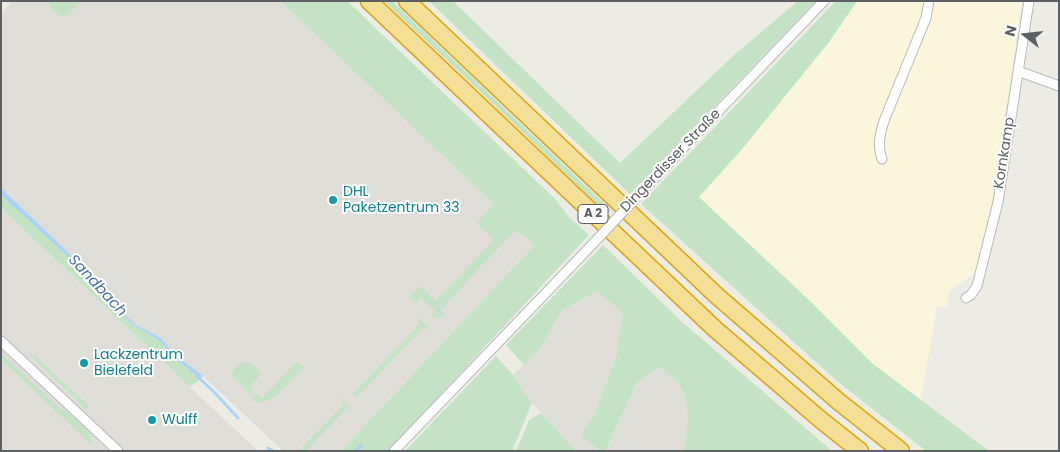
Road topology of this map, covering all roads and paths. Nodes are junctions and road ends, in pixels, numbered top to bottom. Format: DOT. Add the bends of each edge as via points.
graph roads {
  1 [pos="369,1"];
  2 [pos="407,1"];
  3 [pos="824,1"];
  4 [pos="929,1"];
  5 [pos="1029,1"];
  6 [pos="1018,71"];
  7 [pos="1059,86"];
  8 [pos="882,159"];
  9 [pos="966,298"];
  10 [pos="1,341"];
  11 [pos="118,451"];
  12 [pos="394,451"];
  13 [pos="860,451"];
  14 [pos="900,451"];
  1 -- 13 [label="highway, A 2" via="709,323"];
  2 -- 14 [label="highway, A 2" via="716,295"];
  3 -- 12 [label="street, Dingerdisser Straße, bridge"];
  4 -- 8 [label="street" via="926,18 884,121 878,144"];
  5 -- 6 [label="street, Kornkamp"];
  6 -- 7 [label="street"];
  6 -- 9 [label="street, Kornkamp" via="996,211 977,286"];
  10 -- 11 [label="street"];
}
